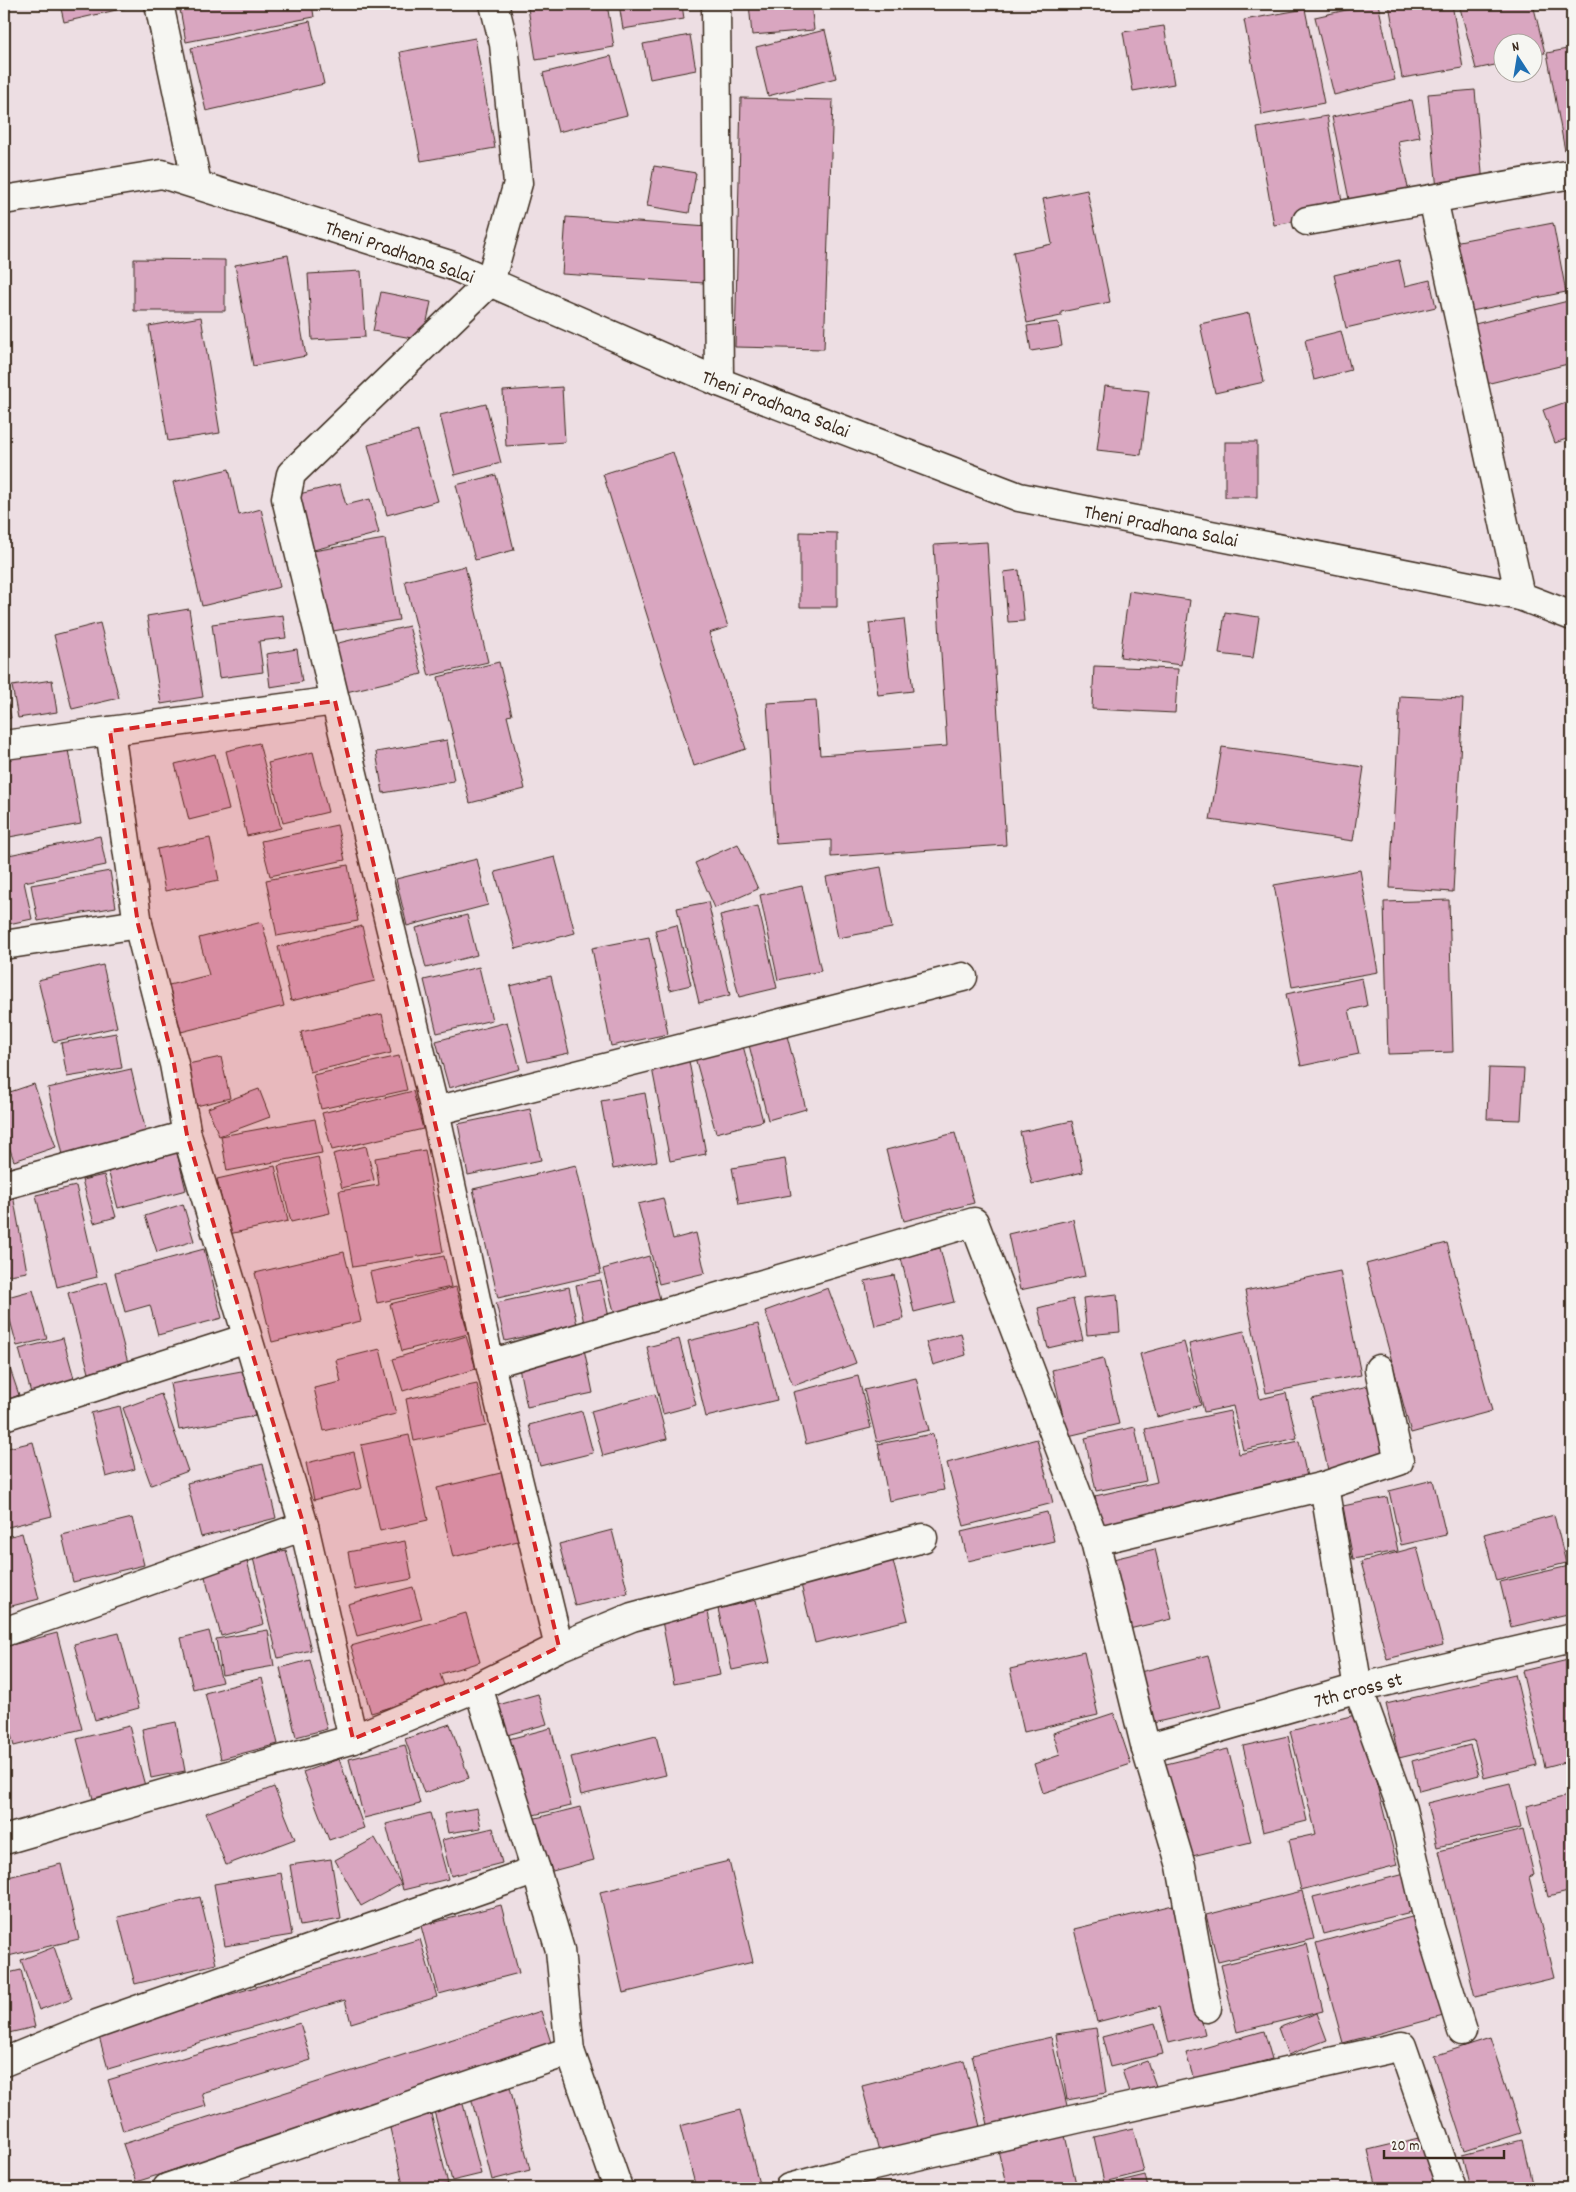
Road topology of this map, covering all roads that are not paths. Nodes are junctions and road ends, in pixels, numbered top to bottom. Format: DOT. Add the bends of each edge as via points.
graph roads {
  1 [pos="159,4"];
  2 [pos="494,4"];
  3 [pos="716,4"];
  4 [pos="1572,174"];
  5 [pos="197,184"];
  6 [pos="1433,199"];
  7 [pos="4,200"];
  8 [pos="1307,221"];
  9 [pos="490,282"];
  10 [pos="719,382"];
  11 [pos="1520,596"];
  12 [pos="1567,614"];
  13 [pos="335,701"];
  14 [pos="110,731"];
  15 [pos="4,745"];
  16 [pos="138,924"];
  17 [pos="4,945"];
  18 [pos="963,977"];
  19 [pos="435,1111"];
  20 [pos="187,1135"];
  21 [pos="4,1185"];
  22 [pos="247,1338"];
  23 [pos="490,1364"];
  24 [pos="1380,1369"];
  25 [pos="4,1416"];
  26 [pos="1324,1486"];
  27 [pos="304,1526"];
  28 [pos="923,1538"];
  29 [pos="1095,1541"];
  30 [pos="4,1632"];
  31 [pos="1572,1638"];
  32 [pos="559,1648"];
  33 [pos="478,1687"];
  34 [pos="1358,1688"];
  35 [pos="353,1739"];
  36 [pos="1146,1749"];
  37 [pos="4,1840"];
  38 [pos="536,1870"];
  39 [pos="1207,2008"];
  40 [pos="1462,2031"];
  41 [pos="570,2051"];
  42 [pos="4,2062"];
  43 [pos="167,2188"];
  44 [pos="618,2188"];
  45 [pos="789,2188"];
  46 [pos="1452,2188"];
  1 -- 5 [label="street"];
  2 -- 9 [label="street" via="504,44 518,184"];
  3 -- 10 [label="street"];
  4 -- 6 [label="street"];
  5 -- 7 [label="street, Theni Pradhana Salai" via="162,174"];
  5 -- 9 [label="street, Theni Pradhana Salai" via="453,266"];
  6 -- 8 [label="street"];
  6 -- 11 [label="street"];
  9 -- 10 [label="street, Theni Pradhana Salai"];
  9 -- 13 [label="street" via="291,474 286,498"];
  10 -- 11 [label="street, Theni Pradhana Salai" via="1019,497"];
  11 -- 12 [label="street, Theni Pradhana Salai"];
  13 -- 14 [label="street"];
  13 -- 19 [label="street"];
  14 -- 15 [label="street"];
  14 -- 16 [label="street"];
  16 -- 17 [label="street"];
  16 -- 20 [label="street" via="174,1064"];
  18 -- 19 [label="street"];
  19 -- 23 [label="street"];
  20 -- 21 [label="street"];
  20 -- 22 [label="street"];
  22 -- 25 [label="street"];
  22 -- 27 [label="street"];
  23 -- 29 [label="street" via="974,1222"];
  23 -- 32 [label="street"];
  24 -- 26 [label="street" via="1399,1462"];
  26 -- 29 [label="street"];
  26 -- 34 [label="street"];
  27 -- 30 [label="street"];
  27 -- 35 [label="street"];
  28 -- 32 [label="street" via="632,1617"];
  29 -- 36 [label="street"];
  31 -- 34 [label="street, 7th cross st"];
  32 -- 33 [label="street"];
  33 -- 35 [label="street"];
  33 -- 38 [label="street"];
  34 -- 36 [label="street, 7th cross st"];
  34 -- 40 [label="street" via="1402,1809 1430,1928"];
  35 -- 37 [label="street"];
  36 -- 39 [label="street" via="1181,1866"];
  38 -- 41 [label="street" via="560,1950"];
  38 -- 42 [label="street" via="97,2024"];
  41 -- 43 [label="street"];
  41 -- 44 [label="street"];
  45 -- 46 [label="street" via="1402,2046"];
}
